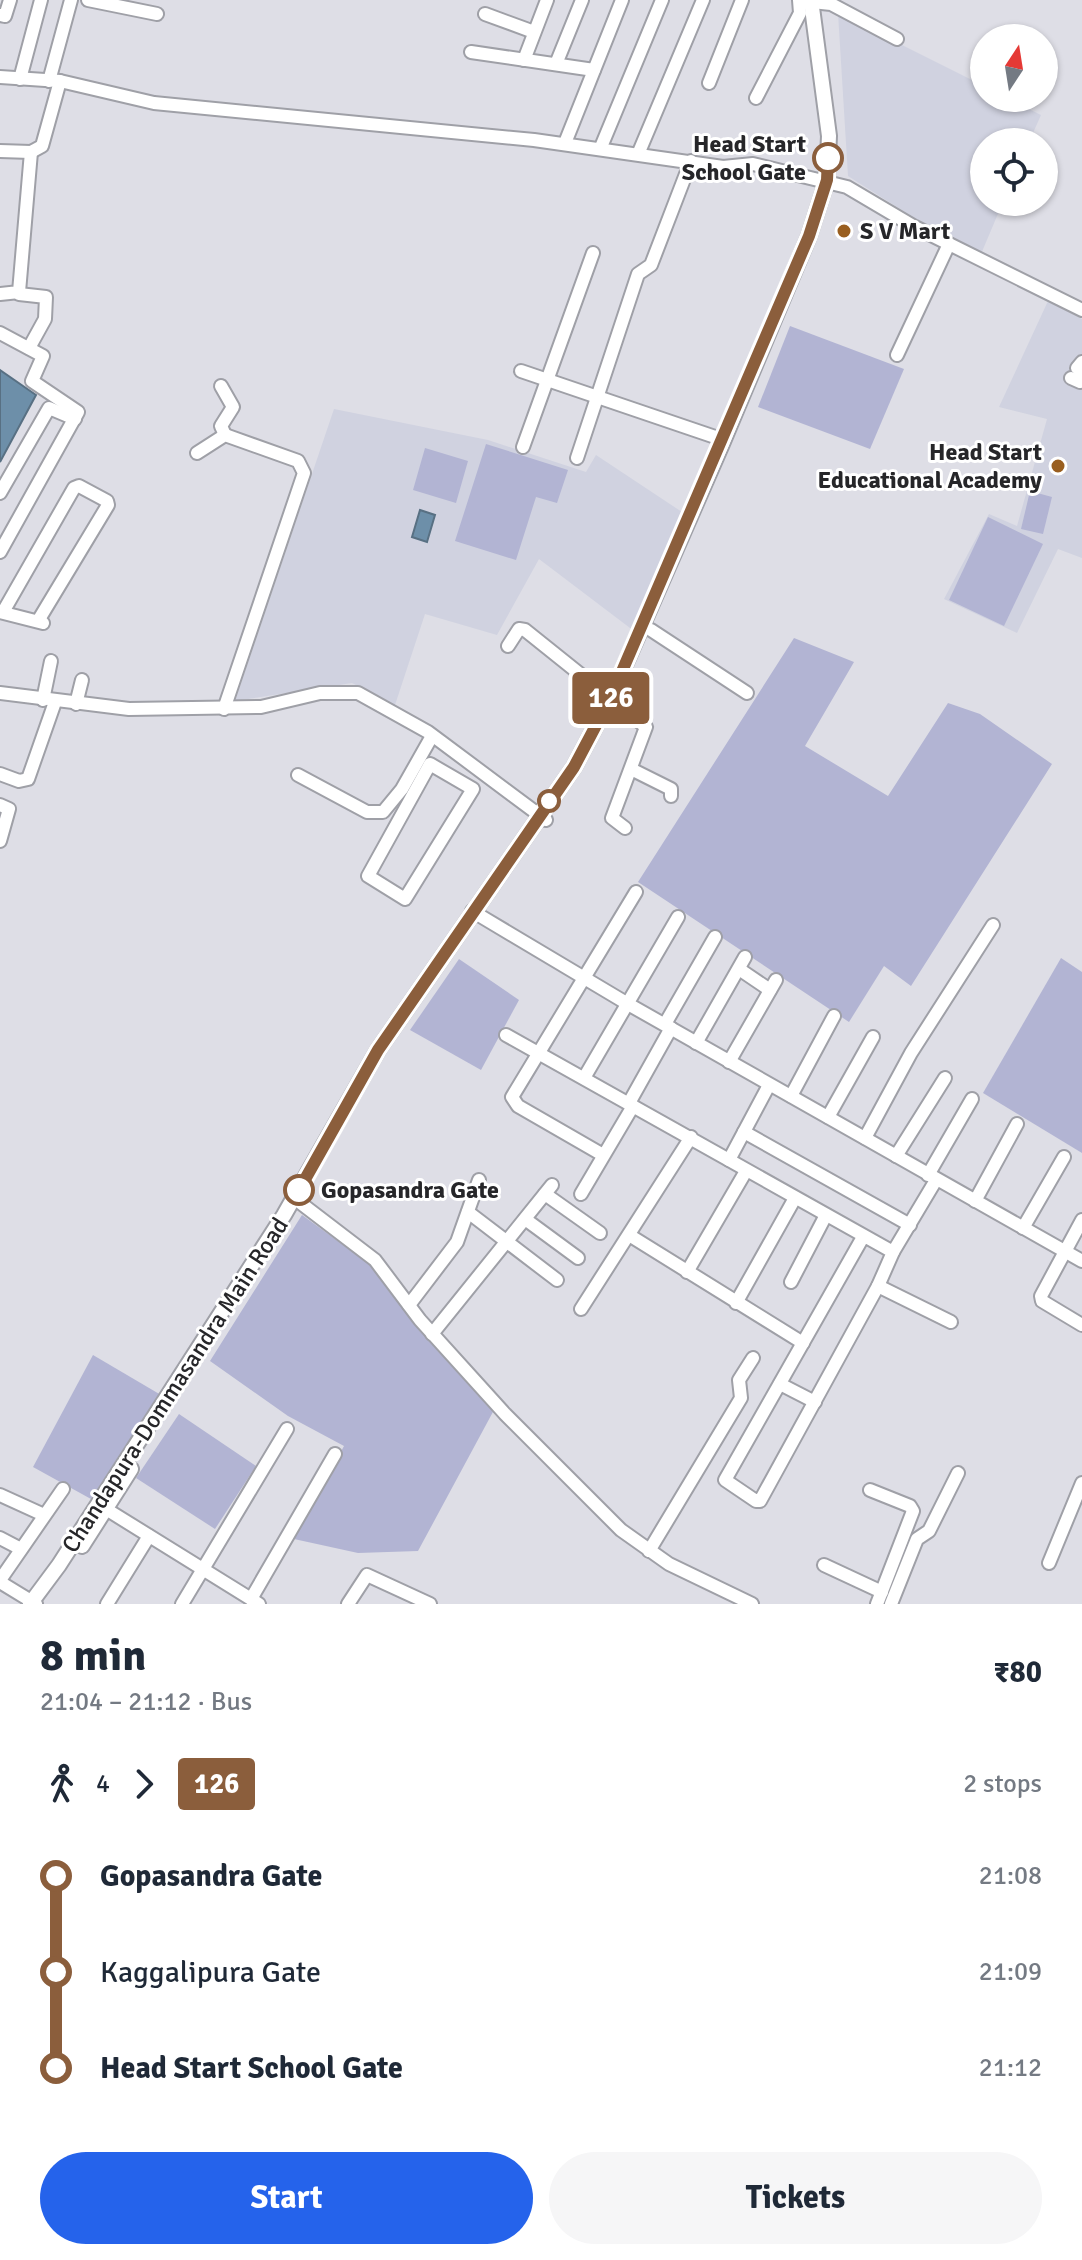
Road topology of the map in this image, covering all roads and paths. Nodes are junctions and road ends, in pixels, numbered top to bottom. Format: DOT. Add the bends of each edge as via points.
graph roads {
  1 [pos="10,0"];
  2 [pos="41,0"];
  3 [pos="71,0"];
  4 [pos="88,0"];
  5 [pos="547,0"];
  6 [pos="582,0"];
  7 [pos="622,0"];
  8 [pos="662,0"];
  9 [pos="703,0"];
  10 [pos="742,0"];
  11 [pos="811,1"];
  12 [pos="157,14"];
  13 [pos="485,14"];
  14 [pos="0,15"];
  15 [pos="534,32"];
  16 [pos="897,39"];
  17 [pos="471,52"];
  18 [pos="524,60"];
  19 [pos="556,64"];
  20 [pos="594,70"];
  21 [pos="0,77"];
  22 [pos="20,79"];
  23 [pos="55,81"];
  24 [pos="709,83"];
  25 [pos="756,98"];
  26 [pos="565,143"];
  27 [pos="601,147"];
  28 [pos="0,151"];
  29 [pos="31,152"];
  30 [pos="639,152"];
  31 [pos="691,161"];
  32 [pos="832,182"];
  33 [pos="949,244"];
  34 [pos="593,253"];
  35 [pos="0,294"];
  36 [pos="19,294"];
  37 [pos="1082,310"];
  38 [pos="0,333"];
  39 [pos="29,348"];
  40 [pos="897,355"];
  41 [pos="1082,362"];
  42 [pos="521,371"];
  43 [pos="1078,375"];
  44 [pos="547,380"];
  45 [pos="221,386"];
  46 [pos="597,397"];
  47 [pos="75,419"];
  48 [pos="225,435"];
  49 [pos="724,440"];
  50 [pos="523,447"];
  51 [pos="197,453"];
  52 [pos="577,458"];
  53 [pos="0,493"];
  54 [pos="0,552"];
  55 [pos="2,612"];
  56 [pos="651,630"];
  57 [pos="508,646"];
  58 [pos="51,661"];
  59 [pos="82,680"];
  60 [pos="0,693"];
  61 [pos="747,693"];
  62 [pos="615,700"];
  63 [pos="49,701"];
  64 [pos="76,704"];
  65 [pos="224,709"];
  66 [pos="432,736"];
  67 [pos="463,761"];
  68 [pos="631,769"];
  69 [pos="0,774"];
  70 [pos="298,775"];
  71 [pos="455,776"];
  72 [pos="671,796"];
  73 [pos="0,805"];
  74 [pos="542,817"];
  75 [pos="625,828"];
  76 [pos="0,841"];
  77 [pos="636,892"];
  78 [pos="476,913"];
  79 [pos="678,917"];
  80 [pos="993,925"];
  81 [pos="715,937"];
  82 [pos="745,957"];
  83 [pos="739,969"];
  84 [pos="582,976"];
  85 [pos="628,1004"];
  86 [pos="834,1016"];
  87 [pos="668,1026"];
  88 [pos="506,1035"];
  89 [pos="873,1037"];
  90 [pos="696,1043"];
  91 [pos="537,1052"];
  92 [pos="729,1062"];
  93 [pos="584,1078"];
  94 [pos="945,1078"];
  95 [pos="769,1085"];
  96 [pos="791,1096"];
  97 [pos="972,1099"];
  98 [pos="631,1104"];
  99 [pos="828,1117"];
  100 [pos="1017,1124"];
  101 [pos="744,1132"];
  102 [pos="691,1137"];
  103 [pos="865,1138"];
  104 [pos="603,1155"];
  105 [pos="896,1156"];
  106 [pos="1064,1157"];
  107 [pos="729,1160"];
  108 [pos="746,1171"];
  109 [pos="932,1177"];
  110 [pos="479,1180"];
  111 [pos="581,1194"];
  112 [pos="795,1198"];
  113 [pos="297,1201"];
  114 [pos="975,1201"];
  115 [pos="468,1212"];
  116 [pos="826,1215"];
  117 [pos="525,1219"];
  118 [pos="1082,1220"];
  119 [pos="910,1225"];
  120 [pos="1023,1228"];
  121 [pos="600,1233"];
  122 [pos="629,1235"];
  123 [pos="863,1237"];
  124 [pos="506,1242"];
  125 [pos="1064,1251"];
  126 [pos="893,1252"];
  127 [pos="578,1258"];
  128 [pos="1082,1261"];
  129 [pos="687,1272"];
  130 [pos="557,1280"];
  131 [pos="791,1282"];
  132 [pos="878,1286"];
  133 [pos="736,1303"];
  134 [pos="409,1305"];
  135 [pos="581,1309"];
  136 [pos="951,1322"];
  137 [pos="1082,1325"];
  138 [pos="432,1334"];
  139 [pos="803,1343"];
  140 [pos="753,1358"];
  141 [pos="780,1384"];
  142 [pos="815,1402"];
  143 [pos="287,1429"];
  144 [pos="335,1454"];
  145 [pos="958,1473"];
  146 [pos="1082,1483"];
  147 [pos="63,1489"];
  148 [pos="870,1490"];
  149 [pos="0,1495"];
  150 [pos="106,1509"];
  151 [pos="44,1515"];
  152 [pos="149,1536"];
  153 [pos="0,1538"];
  154 [pos="21,1549"];
  155 [pos="649,1551"];
  156 [pos="1049,1563"];
  157 [pos="824,1565"];
  158 [pos="203,1570"];
  159 [pos="0,1581"];
  160 [pos="880,1598"];
  161 [pos="255,1602"];
  162 [pos="35,1603"];
  163 [pos="107,1604"];
  164 [pos="182,1604"];
  165 [pos="348,1604"];
  166 [pos="430,1604"];
  167 [pos="752,1604"];
  168 [pos="891,1604"];
  1 -- 14 [label="street" via="5,16"];
  2 -- 22 [label="street"];
  3 -- 23 [label="street"];
  4 -- 12 [label="street"];
  5 -- 15 [label="street"];
  6 -- 19 [label="street"];
  7 -- 20 [label="street"];
  8 -- 27 [label="street"];
  9 -- 30 [label="street"];
  10 -- 24 [label="street"];
  11 -- 16 [label="street" via="831,4"];
  11 -- 25 [label="street"];
  11 -- 32 [label="main road, Chandapura-Dommasandra Main Road" via="837,130"];
  13 -- 15 [label="street"];
  15 -- 18 [label="street"];
  17 -- 18 [label="street"];
  18 -- 19 [label="street"];
  19 -- 20 [label="street"];
  20 -- 26 [label="street"];
  21 -- 22 [label="street"];
  22 -- 23 [label="street"];
  23 -- 26 [label="street" via="154,103"];
  23 -- 29 [label="street" via="42,146"];
  26 -- 27 [label="street"];
  27 -- 30 [label="street"];
  28 -- 29 [label="street"];
  29 -- 36 [label="street"];
  30 -- 31 [label="street"];
  31 -- 32 [label="street" via="723,167 753,164"];
  31 -- 46 [label="street" via="651,265 638,274"];
  32 -- 33 [label="street"];
  32 -- 49 [label="main road, Chandapura-Dommasandra Main Road"];
  32 -- 56 [label="main road, Chandapura-Dommasandra Main Road" via="781,323"];
  33 -- 37 [label="street"];
  33 -- 40 [label="street"];
  34 -- 44 [label="street"];
  35 -- 36 [label="street"];
  36 -- 39 [label="street" via="46,297 45,319"];
  38 -- 39 [label="street"];
  39 -- 47 [label="street" via="44,360 32,381 78,411"];
  41 -- 43 [label="street"];
  42 -- 44 [label="street"];
  44 -- 46 [label="street"];
  44 -- 50 [label="street"];
  45 -- 48 [label="street" via="233,407 221,426"];
  46 -- 49 [label="street"];
  46 -- 52 [label="street"];
  47 -- 53 [label="street" via="49,408"];
  47 -- 54 [label="street"];
  48 -- 51 [label="street"];
  48 -- 65 [label="street" via="298,461 304,473"];
  49 -- 62 [label="main road, Chandapura-Dommasandra Main Road"];
  55 -- 55 [label="street" via="74,488 107,501 42,622"];
  56 -- 61 [label="street"];
  56 -- 62 [label="main road, Chandapura-Dommasandra Main Road"];
  57 -- 62 [label="street" via="521,629"];
  58 -- 63 [label="street"];
  59 -- 64 [label="street"];
  60 -- 63 [label="street"];
  62 -- 68 [label="street" via="646,727"];
  62 -- 74 [label="main road, Chandapura-Dommasandra Main Road"];
  63 -- 64 [label="street"];
  63 -- 69 [label="street" via="28,779"];
  64 -- 65 [label="street"];
  65 -- 66 [label="street" via="347,691 368,697"];
  66 -- 67 [label="street"];
  66 -- 70 [label="street" via="383,812 367,812"];
  67 -- 71 [label="street"];
  67 -- 74 [label="street"];
  68 -- 72 [label="street" via="671,789"];
  68 -- 75 [label="street" via="612,818"];
  71 -- 71 [label="street" via="472,792 407,899 368,878 428,766"];
  73 -- 76 [label="street" via="9,809"];
  74 -- 78 [label="main road, Chandapura-Dommasandra Main Road"];
  77 -- 84 [label="street"];
  78 -- 84 [label="street"];
  78 -- 113 [label="main road, Chandapura-Dommasandra Main Road" via="378,1050"];
  79 -- 85 [label="street"];
  80 -- 103 [label="street" via="911,1053"];
  81 -- 87 [label="street"];
  82 -- 83 [label="street"];
  83 -- 90 [label="street"];
  83 -- 92 [label="street" via="773,985"];
  84 -- 85 [label="street"];
  84 -- 91 [label="street"];
  85 -- 87 [label="street"];
  85 -- 93 [label="street"];
  86 -- 96 [label="street"];
  87 -- 90 [label="street"];
  87 -- 98 [label="street"];
  88 -- 91 [label="street"];
  89 -- 99 [label="street"];
  90 -- 92 [label="street"];
  91 -- 93 [label="street"];
  91 -- 104 [label="street" via="512,1097 518,1106"];
  92 -- 95 [label="street"];
  93 -- 98 [label="street"];
  94 -- 105 [label="street"];
  95 -- 96 [label="street"];
  95 -- 101 [label="street"];
  96 -- 99 [label="street"];
  97 -- 109 [label="street"];
  98 -- 102 [label="street"];
  98 -- 104 [label="street"];
  99 -- 103 [label="street"];
  100 -- 114 [label="street"];
  101 -- 107 [label="street"];
  101 -- 119 [label="street"];
  102 -- 107 [label="street"];
  102 -- 122 [label="street"];
  103 -- 105 [label="street"];
  104 -- 111 [label="street"];
  105 -- 109 [label="street"];
  106 -- 120 [label="street"];
  107 -- 108 [label="street"];
  108 -- 112 [label="street"];
  108 -- 129 [label="street"];
  109 -- 114 [label="street"];
  109 -- 119 [label="street"];
  110 -- 115 [label="street"];
  112 -- 116 [label="street"];
  112 -- 133 [label="street"];
  113 -- 134 [label="street" via="375,1260"];
  113 -- 150 [label="main road, Chandapura-Dommasandra Main Road"];
  113 -- 162 [label="main road, Chandapura-Dommasandra Main Road"];
  114 -- 120 [label="street"];
  115 -- 124 [label="street"];
  115 -- 134 [label="street" via="457,1242"];
  116 -- 123 [label="street"];
  116 -- 131 [label="street"];
  117 -- 121 [label="street" via="549,1190"];
  117 -- 124 [label="street"];
  117 -- 127 [label="street"];
  118 -- 125 [label="street"];
  119 -- 126 [label="street"];
  120 -- 125 [label="street"];
  122 -- 129 [label="street"];
  122 -- 135 [label="street"];
  123 -- 126 [label="street"];
  123 -- 139 [label="street"];
  124 -- 130 [label="street"];
  124 -- 138 [label="street"];
  125 -- 128 [label="street"];
  125 -- 137 [label="street" via="1041,1298"];
  126 -- 132 [label="street"];
  129 -- 133 [label="street"];
  132 -- 136 [label="street"];
  132 -- 142 [label="street"];
  133 -- 139 [label="street"];
  134 -- 138 [label="street"];
  138 -- 155 [label="street" via="505,1414 621,1530"];
  139 -- 141 [label="street"];
  140 -- 155 [label="street" via="739,1380 741,1398"];
  141 -- 142 [label="street"];
  141 -- 142 [label="street" via="725,1480 756,1501"];
  143 -- 158 [label="street"];
  144 -- 161 [label="street"];
  145 -- 168 [label="street" via="929,1531 917,1539"];
  146 -- 156 [label="street"];
  147 -- 151 [label="street"];
  148 -- 160 [label="street" via="913,1511"];
  149 -- 151 [label="street"];
  150 -- 152 [label="street"];
  150 -- 162 [label="main road, Chandapura-Dommasandra Main Road"];
  151 -- 154 [label="street"];
  152 -- 158 [label="street"];
  152 -- 163 [label="street"];
  153 -- 154 [label="street"];
  154 -- 159 [label="street"];
  155 -- 167 [label="street"];
  157 -- 160 [label="street"];
  158 -- 161 [label="street"];
  158 -- 164 [label="street"];
  159 -- 162 [label="street"];
  165 -- 166 [label="street" via="367,1575"];
}
